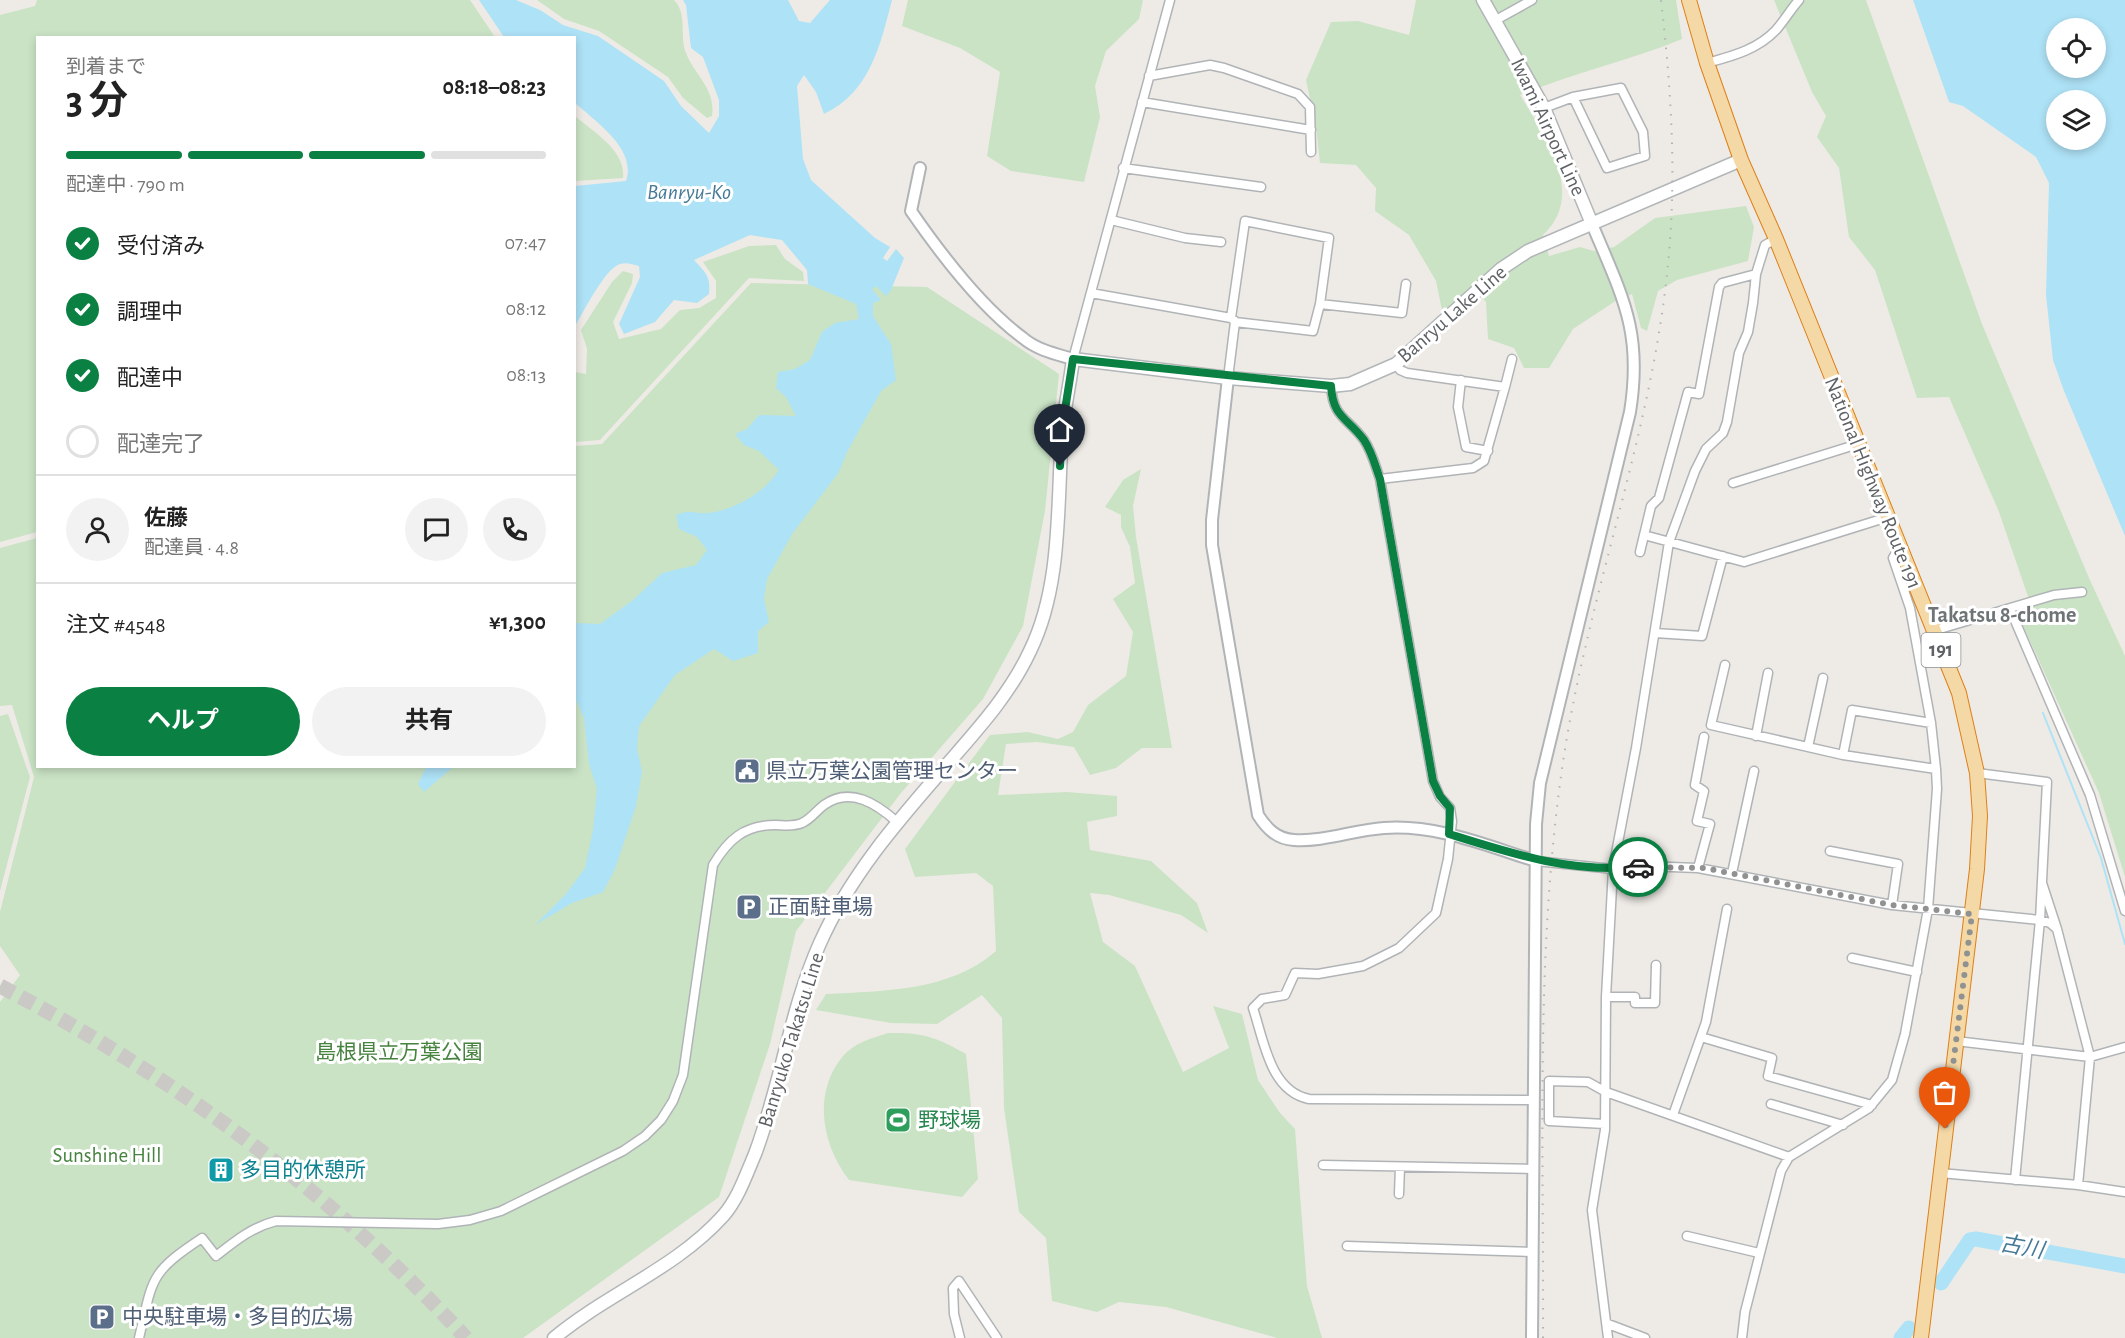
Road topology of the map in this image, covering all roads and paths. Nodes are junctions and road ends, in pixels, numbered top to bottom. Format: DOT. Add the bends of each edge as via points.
graph roads {
  1 [pos="1170,0"];
  2 [pos="1484,0"];
  3 [pos="1532,0"];
  4 [pos="1689,0"];
  5 [pos="1800,0"];
  6 [pos="1496,20"];
  7 [pos="1707,63"];
  8 [pos="1149,75"];
  9 [pos="1573,97"];
  10 [pos="1142,102"];
  11 [pos="1544,108"];
  12 [pos="1311,130"];
  13 [pos="1311,152"];
  14 [pos="1741,160"];
  15 [pos="920,168"];
  16 [pos="1123,168"];
  17 [pos="1261,187"];
  18 [pos="1111,220"];
  19 [pos="1592,224"];
  20 [pos="1776,239"];
  21 [pos="1221,242"];
  22 [pos="1756,273"];
  23 [pos="1406,284"];
  24 [pos="1091,293"];
  25 [pos="1320,304"];
  26 [pos="1233,320"];
  27 [pos="1073,359"];
  28 [pos="1512,359"];
  29 [pos="1396,364"];
  30 [pos="1228,378"];
  31 [pos="1461,380"];
  32 [pos="1331,386"];
  33 [pos="1505,387"];
  34 [pos="1858,444"];
  35 [pos="1488,451"];
  36 [pos="1380,479"];
  37 [pos="1733,483"];
  38 [pos="1888,518"];
  39 [pos="1669,542"];
  40 [pos="1900,546"];
  41 [pos="1723,556"];
  42 [pos="2082,592"];
  43 [pos="2010,609"];
  44 [pos="1933,631"];
  45 [pos="1655,633"];
  46 [pos="1725,665"];
  47 [pos="1768,673"];
  48 [pos="1823,678"];
  49 [pos="1931,723"];
  50 [pos="1704,736"];
  51 [pos="1756,736"];
  52 [pos="1808,747"];
  53 [pos="1844,755"];
  54 [pos="1936,769"];
  55 [pos="1754,771"];
  56 [pos="1977,774"];
  57 [pos="897,822"];
  58 [pos="1449,834"];
  59 [pos="1830,851"];
  60 [pos="1536,861"];
  61 [pos="1698,868"];
  62 [pos="1612,869"];
  63 [pos="1732,873"];
  64 [pos="2042,883"];
  65 [pos="1892,905"];
  66 [pos="1727,909"];
  67 [pos="1928,909"];
  68 [pos="2125,911"];
  69 [pos="1972,914"];
  70 [pos="2040,920"];
  71 [pos="2058,929"];
  72 [pos="1852,958"];
  73 [pos="1656,965"];
  74 [pos="1917,972"];
  75 [pos="1606,998"];
  76 [pos="1701,1037"];
  77 [pos="1956,1041"];
  78 [pos="2125,1047"];
  79 [pos="2027,1049"];
  80 [pos="2090,1057"];
  81 [pos="1606,1092"];
  82 [pos="1534,1100"];
  83 [pos="1771,1104"];
  84 [pos="1872,1105"];
  85 [pos="1673,1115"];
  86 [pos="1605,1124"];
  87 [pos="1843,1125"];
  88 [pos="1789,1157"];
  89 [pos="1323,1165"];
  90 [pos="1400,1167"];
  91 [pos="1534,1169"];
  92 [pos="1940,1173"];
  93 [pos="2015,1180"];
  94 [pos="2078,1185"];
  95 [pos="2125,1192"];
  96 [pos="1399,1194"];
  97 [pos="1687,1236"];
  98 [pos="1347,1246"];
  99 [pos="1532,1252"];
  100 [pos="1759,1253"];
  101 [pos="1608,1324"];
  102 [pos="140,1338"];
  103 [pos="554,1338"];
  104 [pos="960,1338"];
  105 [pos="997,1338"];
  106 [pos="1532,1338"];
  107 [pos="1608,1338"];
  108 [pos="1645,1338"];
  109 [pos="1742,1338"];
  110 [pos="1921,1338"];
  1 -- 8 [label="street"];
  2 -- 6 [label="main road, Iwami Airport Line"];
  3 -- 6 [label="street"];
  4 -- 7 [label="highway, National Highway Route 191 / 191"];
  5 -- 7 [label="street" via="1764,40 1745,52"];
  6 -- 11 [label="main road, Iwami Airport Line"];
  7 -- 14 [label="highway, National Highway Route 191 / 191"];
  8 -- 10 [label="street"];
  8 -- 12 [label="street" via="1210,65 1224,68 1298,94 1310,107"];
  9 -- 9 [label="street" via="1607,168 1645,156 1643,132 1621,88"];
  9 -- 11 [label="street"];
  10 -- 12 [label="street"];
  10 -- 16 [label="street"];
  11 -- 19 [label="main road, Iwami Airport Line"];
  12 -- 13 [label="street"];
  14 -- 19 [label="main road, Banryu Lake Line"];
  14 -- 20 [label="highway, National Highway Route 191 / 191"];
  15 -- 27 [label="street" via="911,211 946,260 1023,339"];
  16 -- 17 [label="street"];
  16 -- 18 [label="street"];
  18 -- 21 [label="street" via="1185,238"];
  18 -- 24 [label="street"];
  19 -- 29 [label="main road, Banryu Lake Line" via="1528,250 1501,269"];
  19 -- 60 [label="street" via="1631,321 1636,350 1635,383 1540,783"];
  20 -- 22 [label="street" via="1765,245"];
  20 -- 34 [label="highway, National Highway Route 191 / 191"];
  22 -- 39 [label="street" via="1748,332 1739,353 1727,422 1723,433 1706,449"];
  22 -- 39 [label="street" via="1719,287 1699,394 1688,392 1659,498 1651,506 1640,552 1644,536"];
  23 -- 25 [label="street" via="1402,313"];
  24 -- 26 [label="street"];
  24 -- 27 [label="street"];
  25 -- 26 [label="street" via="1313,330"];
  25 -- 26 [label="street" via="1329,238 1245,221"];
  26 -- 30 [label="street"];
  27 -- 30 [label="main road, Banryu Lake Line"];
  27 -- 57 [label="main road, Banryuko Takatsu Line" via="1062,429 1053,574 1031,651 990,714"];
  28 -- 33 [label="street"];
  29 -- 31 [label="street" via="1407,373"];
  29 -- 32 [label="main road, Banryu Lake Line" via="1350,384"];
  30 -- 32 [label="main road, Banryu Lake Line"];
  30 -- 58 [label="street" via="1212,545 1258,815 1279,837 1293,840 1318,840 1384,828"];
  31 -- 33 [label="street"];
  31 -- 35 [label="street" via="1458,407 1466,447"];
  32 -- 36 [label="street" via="1332,404 1364,440"];
  33 -- 35 [label="street"];
  34 -- 37 [label="street"];
  34 -- 38 [label="highway, National Highway Route 191 / 191"];
  35 -- 36 [label="street" via="1484,461 1473,468"];
  36 -- 58 [label="street" via="1433,781 1450,808"];
  38 -- 40 [label="highway, National Highway Route 191 / 191"];
  38 -- 41 [label="street" via="1744,562"];
  39 -- 41 [label="street"];
  39 -- 45 [label="street"];
  40 -- 44 [label="highway, National Highway Route 191 / 191"];
  40 -- 49 [label="street" via="1893,558 1910,608"];
  41 -- 45 [label="street" via="1702,636"];
  42 -- 43 [label="street" via="2054,595"];
  43 -- 44 [label="street"];
  43 -- 68 [label="street" via="2090,795"];
  44 -- 56 [label="highway, National Highway Route 191 / 191" via="1959,693"];
  45 -- 62 [label="street"];
  46 -- 51 [label="street" via="1711,725"];
  47 -- 51 [label="street"];
  48 -- 52 [label="street"];
  49 -- 53 [label="street" via="1852,710"];
  49 -- 54 [label="street"];
  50 -- 61 [label="street" via="1695,785 1704,791 1697,821 1710,824"];
  51 -- 52 [label="street"];
  52 -- 53 [label="street"];
  53 -- 54 [label="street"];
  54 -- 67 [label="street"];
  55 -- 63 [label="street"];
  56 -- 64 [label="street" via="2047,782"];
  56 -- 69 [label="highway, National Highway Route 191 / 191" via="1980,816"];
  57 -- 102 [label="street" via="880,806 859,797 838,798 802,823 749,829 723,848 713,865 683,1076 667,1110 645,1136 623,1151 501,1212 470,1220 438,1224 276,1221 246,1233 216,1256 202,1238 158,1272 151,1285"];
  57 -- 103 [label="main road, Banryuko Takatsu Line" via="852,882 819,946 804,985 763,1131 744,1181 725,1214 663,1268"];
  58 -- 60 [label="street"];
  58 -- 82 [label="street" via="1448,860 1436,913 1410,940 1364,966 1318,974 1295,973 1285,995 1262,999 1253,1008 1277,1077 1296,1097"];
  59 -- 65 [label="street" via="1898,864"];
  60 -- 62 [label="street"];
  60 -- 82 [label="street"];
  61 -- 62 [label="street"];
  61 -- 63 [label="street"];
  62 -- 75 [label="street"];
  63 -- 65 [label="street"];
  64 -- 70 [label="street"];
  64 -- 71 [label="street"];
  65 -- 67 [label="street"];
  66 -- 76 [label="street"];
  67 -- 69 [label="street"];
  67 -- 74 [label="street"];
  69 -- 70 [label="street"];
  69 -- 77 [label="highway, National Highway Route 191 / 191"];
  70 -- 71 [label="street"];
  70 -- 79 [label="street"];
  71 -- 80 [label="street"];
  72 -- 74 [label="street"];
  73 -- 75 [label="street" via="1654,1003 1635,1003 1635,998"];
  74 -- 84 [label="street" via="1898,1065 1892,1080"];
  75 -- 81 [label="street"];
  76 -- 84 [label="street" via="1772,1058 1768,1076"];
  76 -- 85 [label="street"];
  77 -- 79 [label="street"];
  77 -- 92 [label="highway, National Highway Route 191 / 191"];
  78 -- 80 [label="street"];
  79 -- 80 [label="street"];
  79 -- 93 [label="street"];
  80 -- 94 [label="street"];
  81 -- 85 [label="street"];
  81 -- 86 [label="street"];
  81 -- 86 [label="street" via="1588,1083 1549,1081 1549,1121"];
  82 -- 91 [label="street"];
  83 -- 87 [label="street"];
  84 -- 87 [label="street"];
  85 -- 88 [label="street"];
  86 -- 101 [label="street" via="1592,1210"];
  87 -- 88 [label="street"];
  88 -- 100 [label="street" via="1781,1171"];
  89 -- 90 [label="street"];
  90 -- 91 [label="street"];
  90 -- 96 [label="street"];
  91 -- 99 [label="street"];
  92 -- 93 [label="street"];
  92 -- 110 [label="highway, National Highway Route 191 / 191"];
  93 -- 94 [label="street"];
  94 -- 95 [label="street"];
  97 -- 100 [label="street"];
  98 -- 99 [label="street"];
  99 -- 106 [label="street"];
  100 -- 109 [label="street"];
  101 -- 107 [label="street"];
  101 -- 108 [label="street"];
  104 -- 105 [label="street" via="954,1314 954,1288 959,1281"];
}
